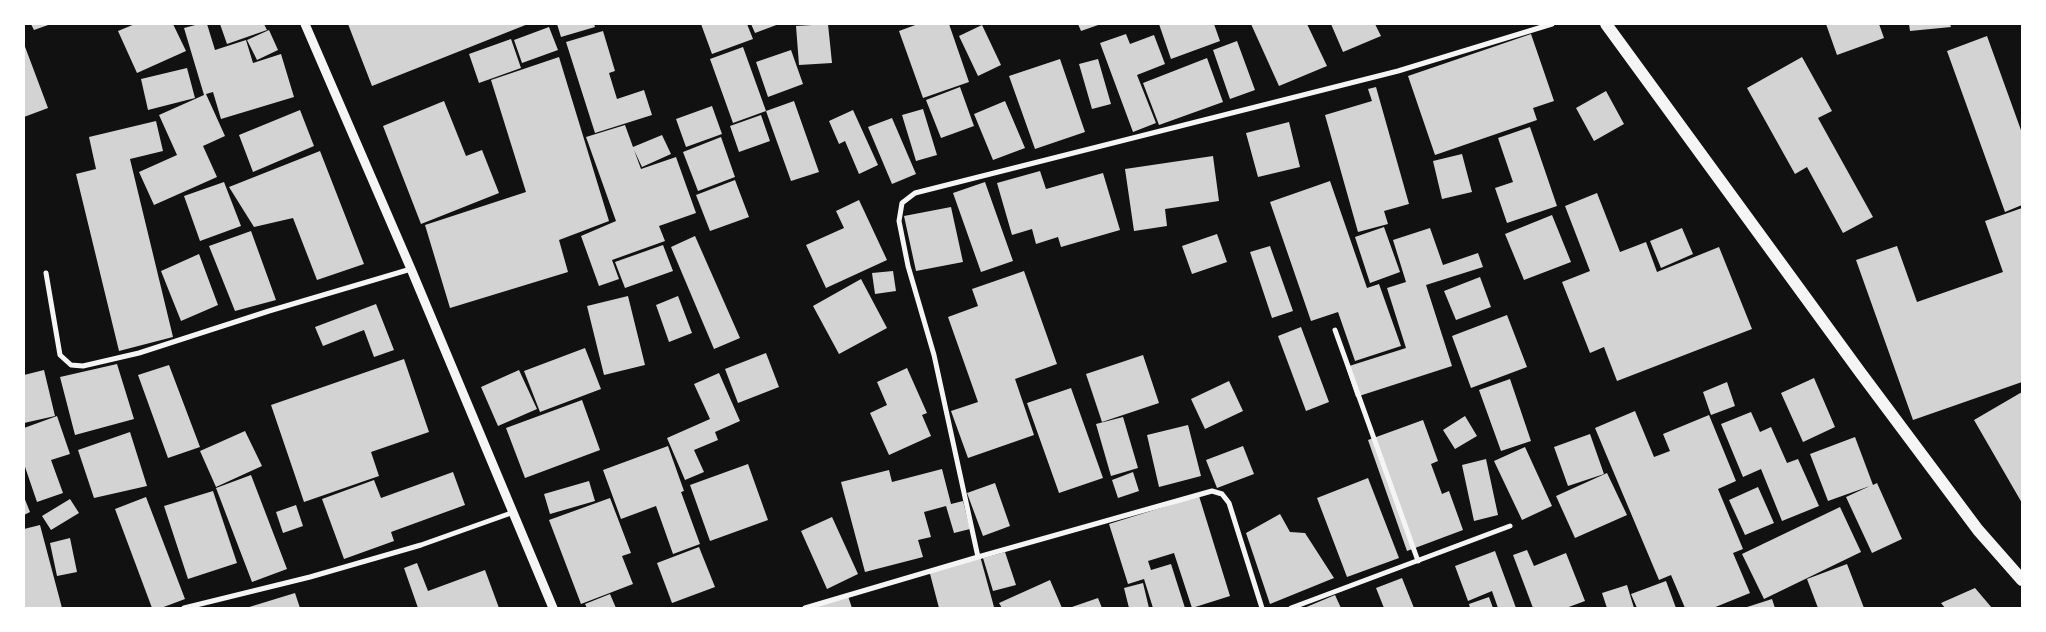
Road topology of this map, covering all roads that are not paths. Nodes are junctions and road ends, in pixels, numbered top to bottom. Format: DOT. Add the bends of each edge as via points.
graph roads {
  1 [pos="305,24"];
  2 [pos="1552,24"];
  3 [pos="1606,24"];
  4 [pos="411,269"];
  5 [pos="46,273"];
  6 [pos="1335,330"];
  7 [pos="514,512"];
  8 [pos="1510,526"];
  9 [pos="978,557"];
  10 [pos="1418,561"];
  11 [pos="2022,580"];
  12 [pos="184,608"];
  13 [pos="552,608"];
  14 [pos="805,608"];
  15 [pos="1262,608"];
  16 [pos="1291,608"];
  1 -- 4 [label="street"];
  2 -- 9 [label="street" via="1398,71 915,193 902,203 899,221 908,266 934,355"];
  3 -- 11 [label="main road" via="1978,530"];
  4 -- 5 [label="street" via="139,353 82,366 71,365 60,355"];
  4 -- 7 [label="street"];
  6 -- 10 [label="street"];
  7 -- 12 [label="street" via="310,577"];
  7 -- 13 [label="street"];
  8 -- 10 [label="street"];
  9 -- 14 [label="street"];
  9 -- 15 [label="street" via="1212,491 1222,494 1229,503"];
  10 -- 16 [label="street"];
}
